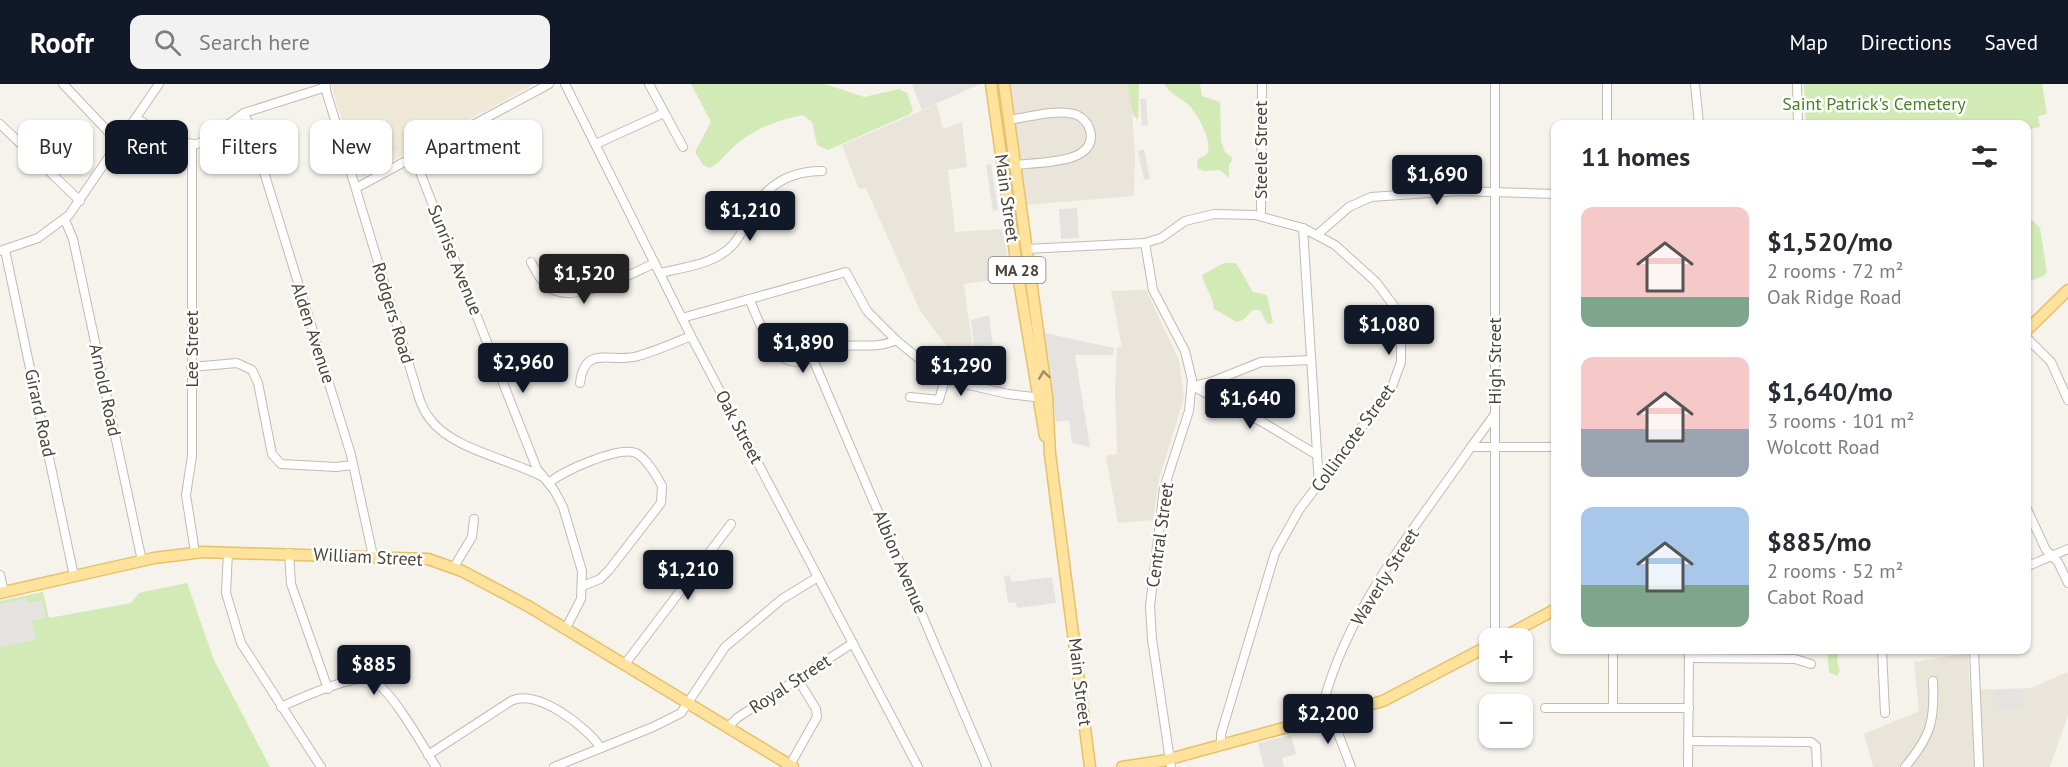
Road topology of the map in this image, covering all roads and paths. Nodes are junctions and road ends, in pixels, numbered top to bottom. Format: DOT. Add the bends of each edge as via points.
graph roads {
  1 [pos="63,84"];
  2 [pos="159,84"];
  3 [pos="549,84"];
  4 [pos="565,84"];
  5 [pos="649,84"];
  6 [pos="991,84"];
  7 [pos="1004,84"];
  8 [pos="1262,84"];
  9 [pos="1495,84"];
  10 [pos="1607,84"];
  11 [pos="1695,84"];
  12 [pos="1797,84"];
  13 [pos="325,86"];
  14 [pos="244,113"];
  15 [pos="664,113"];
  16 [pos="136,118"];
  17 [pos="482,120"];
  18 [pos="1009,120"];
  19 [pos="1607,120"];
  20 [pos="1699,120"];
  21 [pos="1798,120"];
  22 [pos="0,124"];
  23 [pos="105,128"];
  24 [pos="192,144"];
  25 [pos="596,144"];
  26 [pos="683,147"];
  27 [pos="105,162"];
  28 [pos="404,162"];
  29 [pos="1016,165"];
  30 [pos="822,171"];
  31 [pos="421,174"];
  32 [pos="356,188"];
  33 [pos="1494,193"];
  34 [pos="1551,194"];
  35 [pos="80,201"];
  36 [pos="1009,213"];
  37 [pos="1261,216"];
  38 [pos="65,220"];
  39 [pos="1023,220"];
  40 [pos="1303,228"];
  41 [pos="1318,234"];
  42 [pos="1145,243"];
  43 [pos="1026,249"];
  44 [pos="3,251"];
  45 [pos="531,262"];
  46 [pos="655,263"];
  47 [pos="660,273"];
  48 [pos="2068,290"];
  49 [pos="749,299"];
  50 [pos="682,318"];
  51 [pos="1025,320"];
  52 [pos="1037,324"];
  53 [pos="2031,326"];
  54 [pos="691,336"];
  55 [pos="896,339"];
  56 [pos="2031,342"];
  57 [pos="812,357"];
  58 [pos="1311,360"];
  59 [pos="191,367"];
  60 [pos="945,379"];
  61 [pos="580,384"];
  62 [pos="1192,386"];
  63 [pos="910,397"];
  64 [pos="1042,398"];
  65 [pos="2068,400"];
  66 [pos="1495,414"];
  67 [pos="1471,447"];
  68 [pos="1495,447"];
  69 [pos="1551,447"];
  70 [pos="1317,455"];
  71 [pos="353,465"];
  72 [pos="541,476"];
  73 [pos="549,483"];
  74 [pos="1319,485"];
  75 [pos="2031,518"];
  76 [pos="474,519"];
  77 [pos="731,524"];
  78 [pos="2068,549"];
  79 [pos="195,552"];
  80 [pos="228,552"];
  81 [pos="289,553"];
  82 [pos="373,555"];
  83 [pos="2052,556"];
  84 [pos="142,561"];
  85 [pos="2031,565"];
  86 [pos="454,567"];
  87 [pos="0,575"];
  88 [pos="74,576"];
  89 [pos="818,577"];
  90 [pos="2068,583"];
  91 [pos="583,586"];
  92 [pos="2,592"];
  93 [pos="1551,612"];
  94 [pos="566,627"];
  95 [pos="1497,628"];
  96 [pos="1519,628"];
  97 [pos="853,643"];
  98 [pos="1479,651"];
  99 [pos="1613,654"];
  100 [pos="1689,654"];
  101 [pos="1882,654"];
  102 [pos="1974,654"];
  103 [pos="625,664"];
  104 [pos="1811,664"];
  105 [pos="798,678"];
  106 [pos="1933,681"];
  107 [pos="328,690"];
  108 [pos="689,703"];
  109 [pos="281,707"];
  110 [pos="1545,708"];
  111 [pos="1613,708"];
  112 [pos="1689,708"];
  113 [pos="1885,713"];
  114 [pos="1325,716"];
  115 [pos="728,727"];
  116 [pos="1688,741"];
  117 [pos="1221,745"];
  118 [pos="601,748"];
  119 [pos="428,755"];
  120 [pos="1164,764"];
  121 [pos="791,766"];
  122 [pos="321,767"];
  123 [pos="436,767"];
  124 [pos="554,767"];
  125 [pos="918,767"];
  126 [pos="987,767"];
  127 [pos="1090,767"];
  128 [pos="1122,767"];
  129 [pos="1351,767"];
  130 [pos="1688,767"];
  131 [pos="1817,767"];
  132 [pos="1905,767"];
  133 [pos="1979,767"];
  1 -- 23 [label="street"];
  2 -- 16 [label="street"];
  3 -- 17 [label="street"];
  4 -- 25 [label="street, Oak Street"];
  5 -- 15 [label="street"];
  6 -- 36 [label="main road, Main Street / MA 28"];
  7 -- 18 [label="main road, Main Street / MA 28"];
  8 -- 37 [label="street, Steele Street"];
  9 -- 33 [label="street, High Street"];
  10 -- 19 [label="street"];
  11 -- 20 [label="street"];
  12 -- 21 [label="street"];
  13 -- 14 [label="street"];
  13 -- 32 [label="street, Rodgers Road"];
  14 -- 24 [label="street" via="210,138"];
  14 -- 71 [label="street, Alden Avenue"];
  15 -- 25 [label="street"];
  15 -- 26 [label="street"];
  16 -- 24 [label="street" via="174,142"];
  18 -- 29 [label="main road, Main Street / MA 28"];
  18 -- 29 [label="street" via="1073,114 1084,120 1090,132 1088,147 1080,155"];
  22 -- 35 [label="street"];
  24 -- 59 [label="street, Lee Street"];
  25 -- 46 [label="street, Oak Street"];
  27 -- 35 [label="street"];
  28 -- 32 [label="street"];
  29 -- 39 [label="main road, Main Street / MA 28"];
  30 -- 47 [label="street" via="797,172 770,187 758,200 736,241 721,255"];
  31 -- 72 [label="street, Sunrise Avenue"];
  32 -- 72 [label="street, Rodgers Road" via="429,419 454,439"];
  33 -- 34 [label="street"];
  33 -- 41 [label="street" via="1461,191 1367,198 1349,207"];
  33 -- 66 [label="street, High Street"];
  35 -- 38 [label="street"];
  36 -- 39 [label="main road" via="1018,213"];
  36 -- 51 [label="main road, Main Street / MA 28"];
  37 -- 40 [label="street, Collincote Street"];
  37 -- 42 [label="street, Collincote Street" via="1202,216"];
  38 -- 44 [label="street" via="38,238"];
  38 -- 84 [label="street, Arnold Road" via="73,238"];
  39 -- 43 [label="main road, Main Street / MA 28"];
  40 -- 41 [label="street, Collincote Street"];
  40 -- 58 [label="street"];
  41 -- 74 [label="street, Collincote Street" via="1349,256 1381,288 1396,310 1402,342 1400,368 1392,387"];
  42 -- 43 [label="street, Collincote Street"];
  42 -- 62 [label="street, Central Street" via="1153,290 1185,351"];
  43 -- 52 [label="main road, Main Street / MA 28"];
  44 -- 88 [label="street, Girard Road"];
  45 -- 46 [label="street" via="547,285 570,294"];
  46 -- 47 [label="street, Oak Street"];
  47 -- 50 [label="street, Oak Street"];
  48 -- 53 [label="main road"];
  49 -- 50 [label="street"];
  49 -- 55 [label="street" via="846,272 864,307"];
  49 -- 57 [label="street" via="781,356 795,362"];
  50 -- 54 [label="street, Oak Street"];
  51 -- 52 [label="main road"];
  51 -- 64 [label="main road, Main Street / MA 28"];
  64 -- 52 [label="main road, Main Street / MA 28, one-way"];
  54 -- 61 [label="street" via="636,357 594,359 583,367"];
  54 -- 89 [label="street, Oak Street"];
  55 -- 57 [label="street" via="882,346 837,347"];
  55 -- 60 [label="street"];
  56 -- 65 [label="street" via="2051,362"];
  57 -- 126 [label="street, Albion Avenue"];
  58 -- 62 [label="street" via="1261,362"];
  58 -- 70 [label="street"];
  59 -- 71 [label="street" via="237,363 252,370 271,451 278,462 289,466"];
  59 -- 79 [label="street, Lee Street" via="192,461 186,495"];
  60 -- 63 [label="street" via="939,400"];
  60 -- 64 [label="street"];
  62 -- 70 [label="street"];
  62 -- 120 [label="street, Central Street" via="1190,411 1164,488 1150,606"];
  64 -- 127 [label="main road, Main Street / MA 28"];
  66 -- 67 [label="street, Waverly Street"];
  66 -- 68 [label="street, High Street"];
  67 -- 68 [label="street"];
  67 -- 114 [label="street, Waverly Street" via="1365,603 1346,642"];
  68 -- 69 [label="street"];
  68 -- 95 [label="street, High Street"];
  70 -- 74 [label="street"];
  71 -- 82 [label="street, Alden Avenue"];
  72 -- 73 [label="street, Sunrise Avenue"];
  73 -- 91 [label="street, Sunrise Avenue" via="565,512"];
  73 -- 91 [label="street" via="570,468 628,452 642,457 662,486 661,503 609,570"];
  74 -- 117 [label="street, Collincote Street" via="1294,518 1272,560"];
  75 -- 83 [label="street"];
  76 -- 86 [label="street" via="471,541"];
  77 -- 103 [label="street"];
  78 -- 83 [label="street"];
  79 -- 80 [label="main road, William Street"];
  79 -- 84 [label="main road, William Street"];
  80 -- 81 [label="main road, William Street"];
  80 -- 109 [label="street" via="225,589 236,628 249,657"];
  81 -- 82 [label="main road, William Street"];
  81 -- 107 [label="street" via="292,589"];
  82 -- 86 [label="main road, William Street" via="423,558"];
  83 -- 85 [label="street"];
  83 -- 90 [label="street"];
  84 -- 88 [label="main road, William Street"];
  86 -- 94 [label="main road, William Street"];
  87 -- 92 [label="street"];
  88 -- 92 [label="main road, William Street"];
  89 -- 97 [label="street, Oak Street"];
  89 -- 108 [label="street" via="775,604 725,647"];
  91 -- 94 [label="street, Sunrise Avenue"];
  93 -- 96 [label="main road"];
  94 -- 103 [label="main road, William Street"];
  97 -- 105 [label="street, Royal Street"];
  97 -- 125 [label="street, Oak Street"];
  98 -- 114 [label="main road" via="1383,701"];
  99 -- 111 [label="street"];
  100 -- 104 [label="street" via="1795,659"];
  100 -- 112 [label="street"];
  101 -- 113 [label="street"];
  102 -- 133 [label="street"];
  103 -- 108 [label="main road, William Street"];
  105 -- 115 [label="street, Royal Street"];
  105 -- 121 [label="street" via="817,717"];
  106 -- 132 [label="street" via="1929,733"];
  107 -- 109 [label="street"];
  107 -- 119 [label="street" via="360,679 376,681"];
  108 -- 115 [label="main road, William Street"];
  108 -- 118 [label="street" via="673,718"];
  109 -- 122 [label="street"];
  110 -- 111 [label="street"];
  111 -- 112 [label="street"];
  112 -- 116 [label="street"];
  114 -- 117 [label="main road"];
  114 -- 129 [label="street"];
  115 -- 121 [label="main road, William Street"];
  116 -- 130 [label="street"];
  116 -- 131 [label="street" via="1815,744"];
  117 -- 120 [label="main road"];
  118 -- 119 [label="street" via="588,731 536,699 525,697 511,701"];
  118 -- 124 [label="street"];
  119 -- 123 [label="street"];
  120 -- 128 [label="main road"];
}
